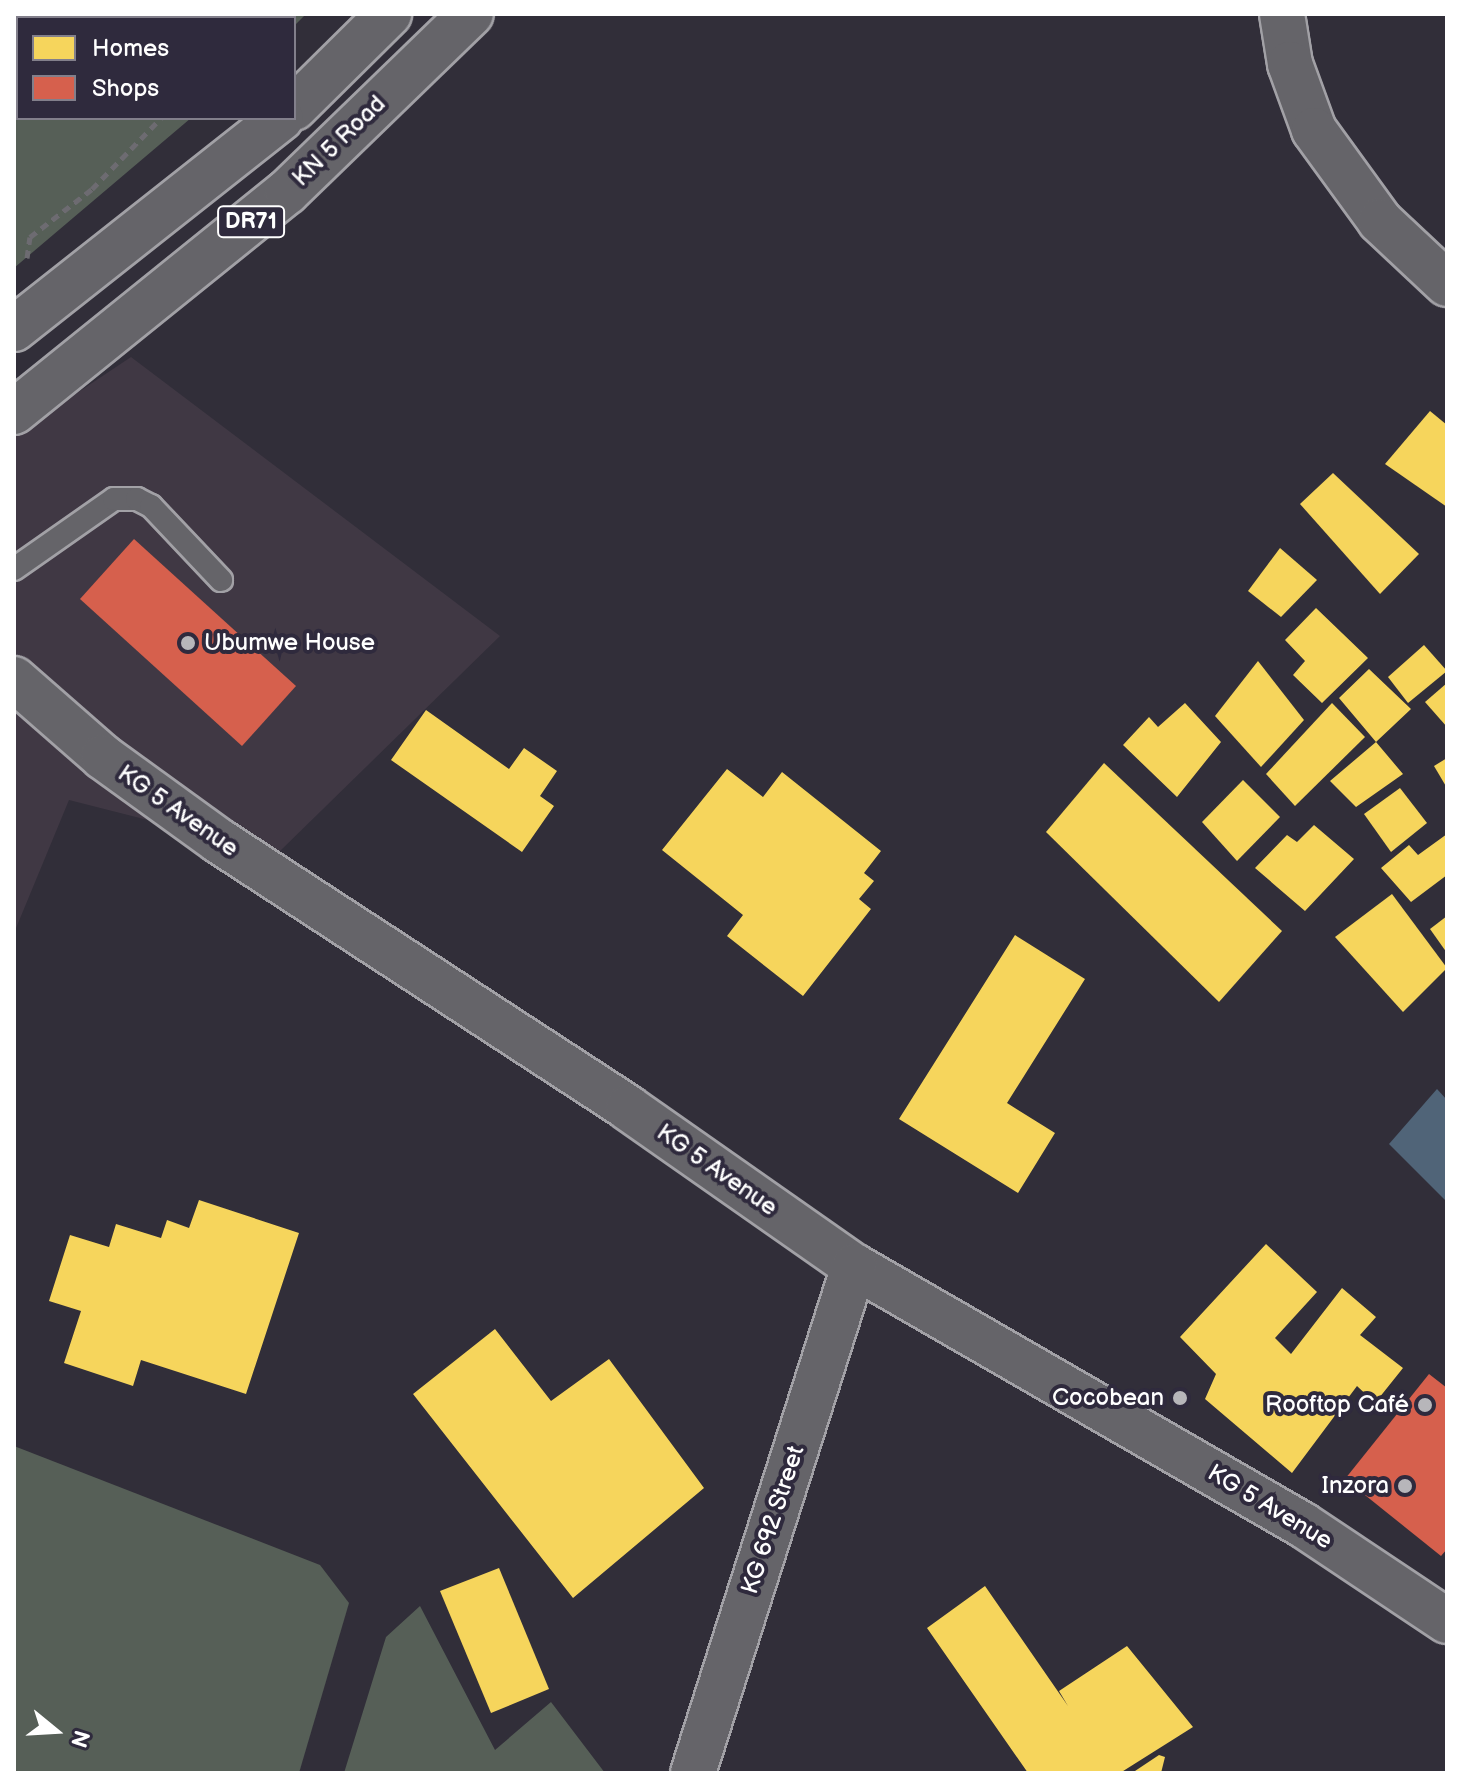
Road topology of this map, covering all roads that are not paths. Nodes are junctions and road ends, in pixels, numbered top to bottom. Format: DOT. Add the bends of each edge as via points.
graph roads {
  1 [pos="389,14"];
  2 [pos="471,14"];
  3 [pos="1282,14"];
  4 [pos="296,106"];
  5 [pos="278,120"];
  6 [pos="1447,284"];
  7 [pos="17,327"];
  8 [pos="14,412"];
  9 [pos="14,569"];
  10 [pos="221,580"];
  11 [pos="14,679"];
  12 [pos="854,1266"];
  13 [pos="1447,1621"];
  14 [pos="693,1773"];
  1 -- 4 [label="street"];
  2 -- 8 [label="street, KN 5 Road / DR71" via="287,192"];
  3 -- 6 [label="street" via="1290,64 1314,130 1380,221"];
  5 -- 7 [label="street, DR71"];
  9 -- 10 [label="lane" via="114,499 137,499 151,506"];
  11 -- 12 [label="street, KG 5 Avenue" via="103,757 219,841 628,1108"];
  12 -- 13 [label="street, KG 5 Avenue" via="1303,1525"];
  12 -- 14 [label="street, KG 692 Street"];
}
